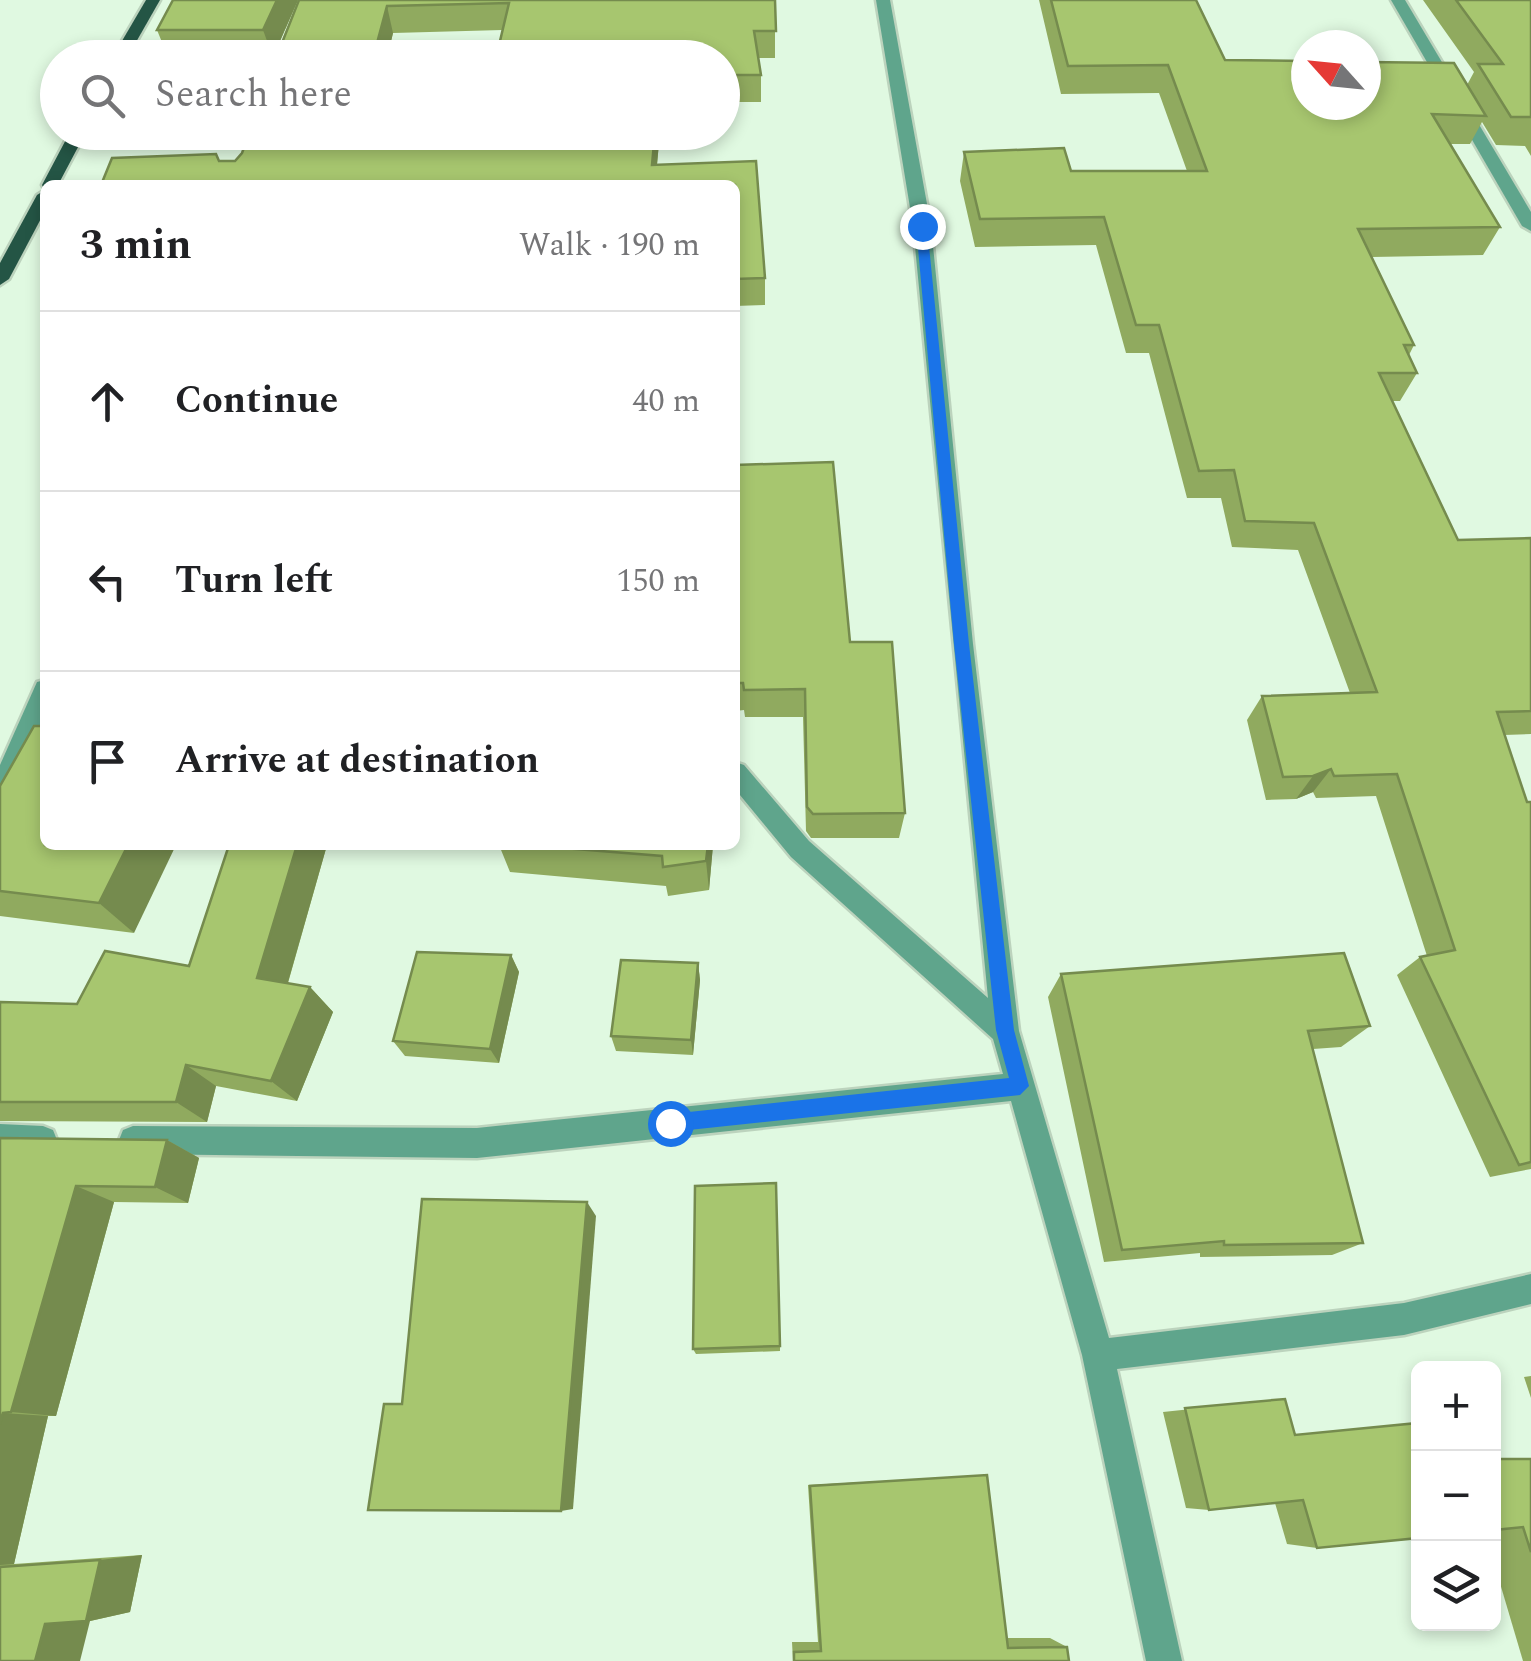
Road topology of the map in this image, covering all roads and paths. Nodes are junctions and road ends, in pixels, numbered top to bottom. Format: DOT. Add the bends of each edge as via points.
graph roads {
  1 [pos="153,0"];
  2 [pos="883,0"];
  3 [pos="1398,0"];
  4 [pos="130,40"];
  5 [pos="68,150"];
  6 [pos="53,180"];
  7 [pos="40,204"];
  8 [pos="1531,226"];
  9 [pos="0,279"];
  10 [pos="40,701"];
  11 [pos="740,778"];
  12 [pos="0,793"];
  13 [pos="1005,1030"];
  14 [pos="1020,1086"];
  15 [pos="0,1138"];
  16 [pos="75,1140"];
  17 [pos="114,1140"];
  18 [pos="1531,1289"];
  19 [pos="1098,1355"];
  20 [pos="1164,1661"];
  1 -- 4 [label="main road"];
  2 -- 13 [label="street" via="922,226"];
  3 -- 8 [label="street"];
  5 -- 6 [label="main road"];
  7 -- 9 [label="main road"];
  10 -- 12 [label="street"];
  11 -- 13 [label="street" via="800,849"];
  13 -- 14 [label="street"];
  14 -- 17 [label="street" via="478,1144"];
  14 -- 19 [label="street"];
  15 -- 16 [label="street"];
  18 -- 19 [label="street" via="1404,1319"];
  19 -- 20 [label="street"];
}
